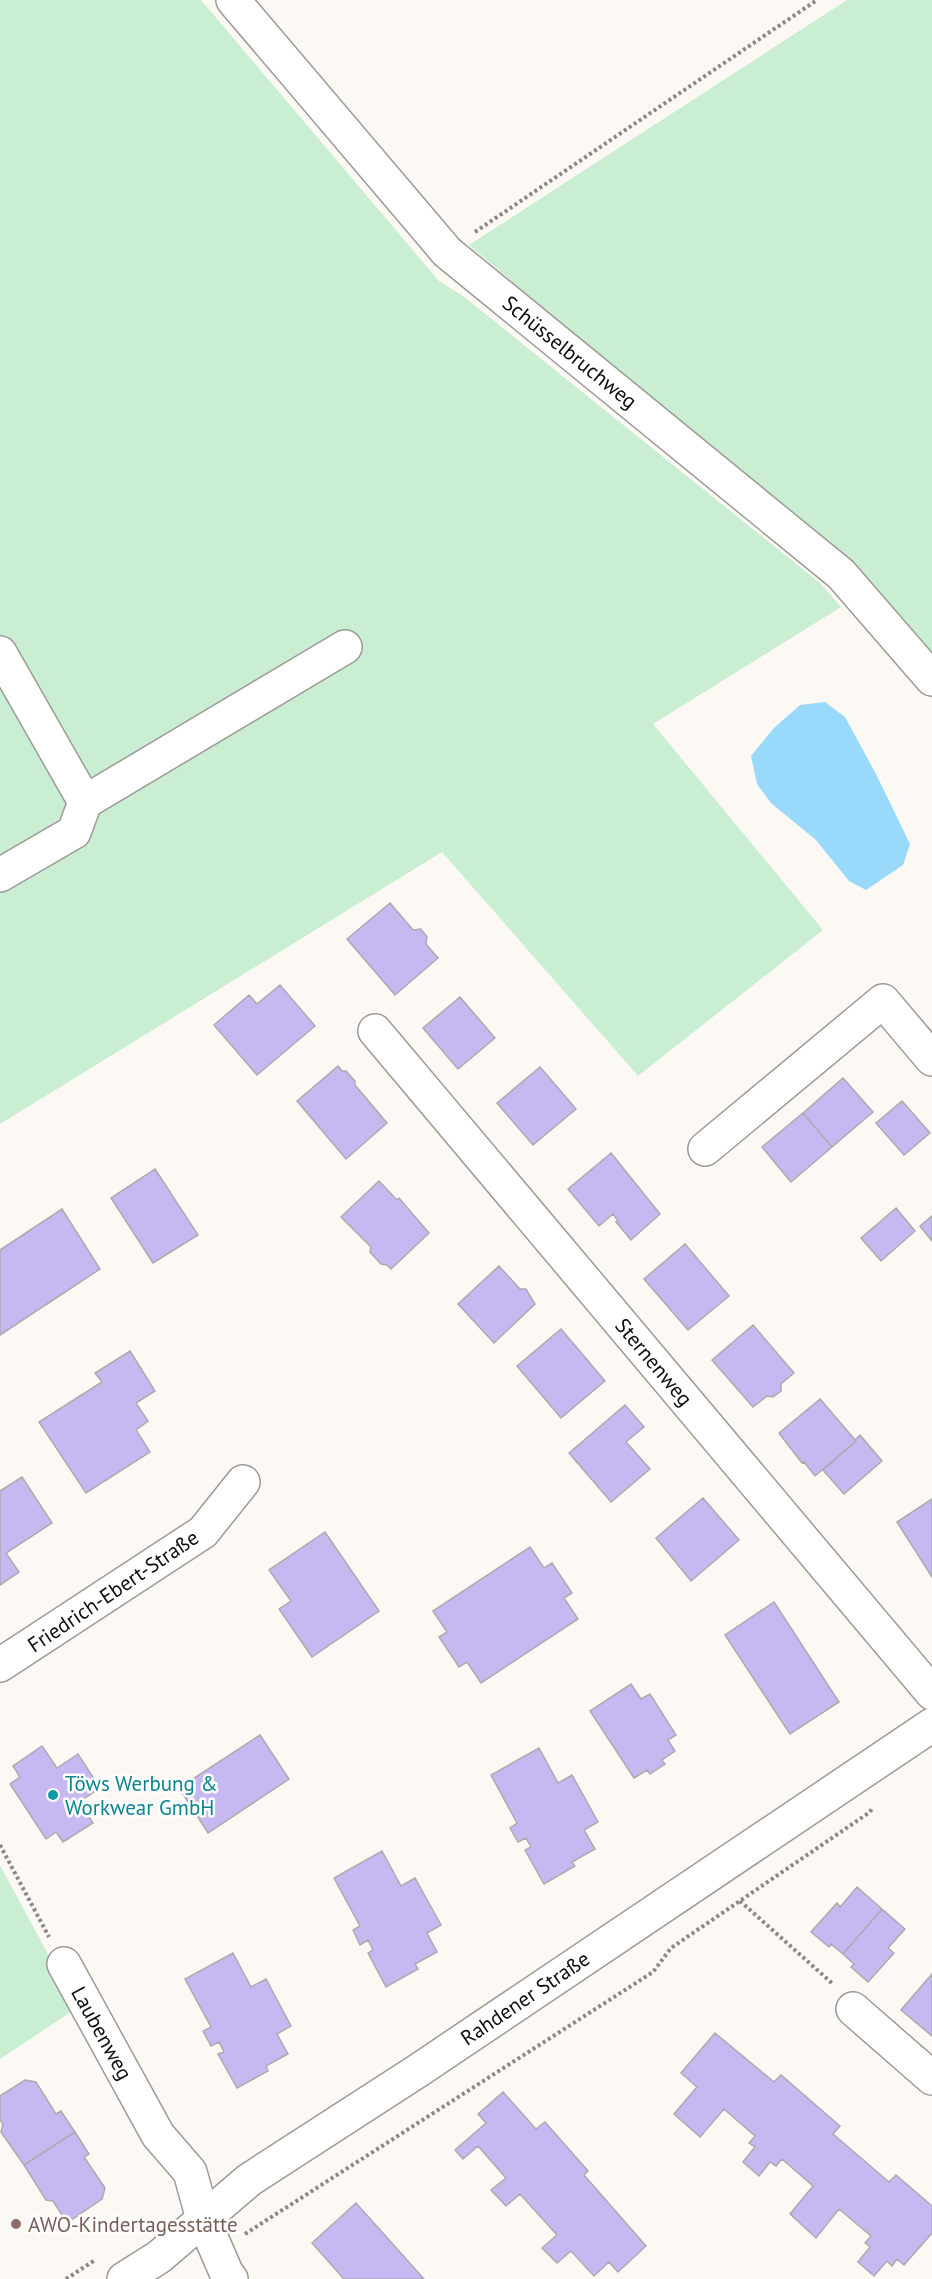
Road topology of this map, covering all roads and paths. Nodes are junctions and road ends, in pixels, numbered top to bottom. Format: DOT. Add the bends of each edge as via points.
graph roads {
  1 [pos="233,0"];
  2 [pos="817,0"];
  3 [pos="447,252"];
  4 [pos="345,647"];
  5 [pos="0,653"];
  6 [pos="932,680"];
  7 [pos="85,802"];
  8 [pos="0,875"];
  9 [pos="375,1031"];
  10 [pos="932,1059"];
  11 [pos="705,1149"];
  12 [pos="243,1482"];
  13 [pos="0,1665"];
  14 [pos="932,1693"];
  15 [pos="932,1725"];
  16 [pos="873,1804"];
  17 [pos="0,1845"];
  18 [pos="711,1874"];
  19 [pos="740,1901"];
  20 [pos="64,1964"];
  21 [pos="853,2009"];
  22 [pos="932,2078"];
  23 [pos="203,2219"];
  24 [pos="224,2266"];
  25 [pos="124,2279"];
  1 -- 3 [label="street, Schüsselbruchweg"];
  2 -- 3 [label="path"];
  3 -- 6 [label="street, Schüsselbruchweg" via="841,574"];
  4 -- 7 [label="street"];
  5 -- 7 [label="street"];
  7 -- 8 [label="street" via="74,832"];
  9 -- 14 [label="street, Sternenweg"];
  10 -- 11 [label="street" via="883,1001"];
  12 -- 13 [label="street, Friedrich-Ebert-Straße" via="203,1532"];
  15 -- 18 [label="street, Rahdener Straße"];
  16 -- 19 [label="path" via="870,1812"];
  17 -- 20 [label="path, Laubenweg"];
  18 -- 19 [label="path"];
  18 -- 23 [label="street, Rahdener Straße" via="249,2180"];
  19 -- 21 [label="path" via="849,1999"];
  19 -- 24 [label="path" via="671,1948 653,1972"];
  20 -- 23 [label="street, Laubenweg" via="158,2135 190,2172"];
  21 -- 22 [label="street"];
  23 -- 24 [label="street, Laubenweg"];
  23 -- 25 [label="street, Rahdener Straße" via="159,2257"];
}
